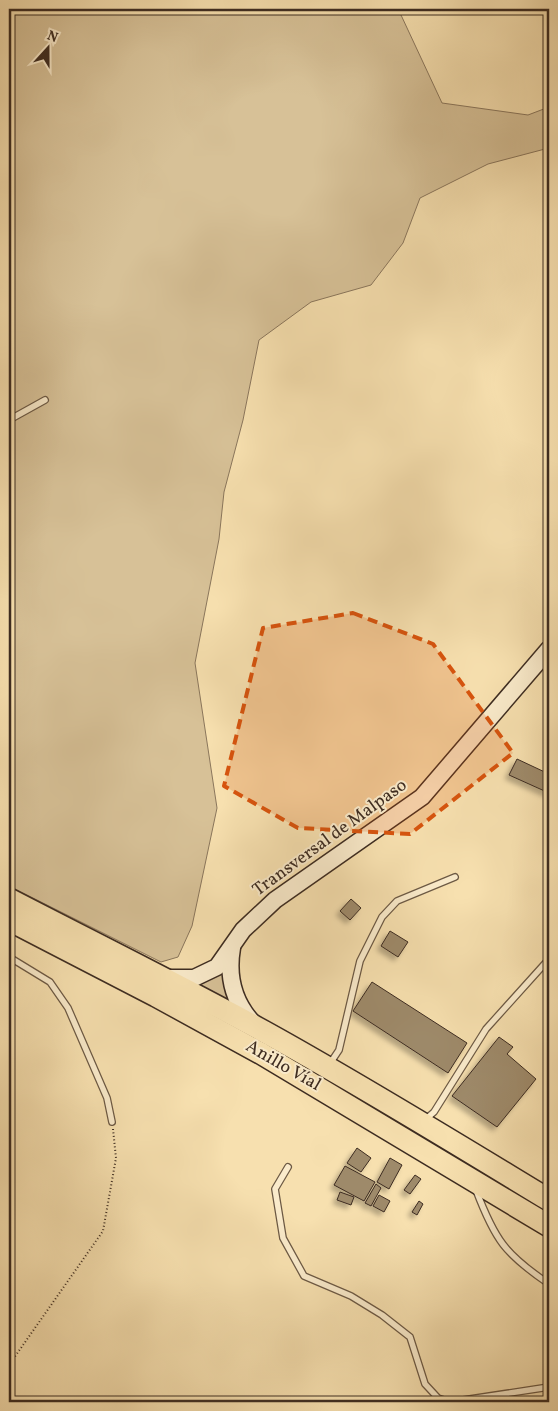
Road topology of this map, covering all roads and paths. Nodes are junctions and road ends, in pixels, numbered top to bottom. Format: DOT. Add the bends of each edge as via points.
graph roads {
  1 [pos="45,400"];
  2 [pos="9,420"];
  3 [pos="549,649"];
  4 [pos="455,877"];
  5 [pos="9,900"];
  6 [pos="9,920"];
  7 [pos="232,946"];
  8 [pos="9,957"];
  9 [pos="549,959"];
  10 [pos="162,978"];
  11 [pos="267,1033"];
  12 [pos="327,1069"];
  13 [pos="112,1122"];
  14 [pos="422,1123"];
  15 [pos="288,1167"];
  16 [pos="472,1179"];
  17 [pos="549,1200"];
  18 [pos="549,1226"];
  19 [pos="549,1284"];
  20 [pos="9,1365"];
  21 [pos="549,1387"];
  1 -- 2 [label="lane"];
  3 -- 7 [label="main road, Transversal de Malpaso" via="422,797 275,900 252,920"];
  4 -- 12 [label="lane" via="397,901 382,917 360,961 339,1050"];
  5 -- 10 [label="highway, Anillo Víal"];
  6 -- 16 [label="highway, Anillo Víal" via="262,1054"];
  7 -- 10 [label="main road, Transversal de Malpaso" via="217,967 206,974 180,980"];
  7 -- 11 [label="main road" via="230,979 234,995 248,1017"];
  8 -- 13 [label="lane" via="50,982 68,1008 107,1098"];
  9 -- 14 [label="lane" via="486,1030 434,1112"];
  10 -- 11 [label="highway, Anillo Víal"];
  11 -- 12 [label="highway, Anillo Víal"];
  12 -- 14 [label="highway, Anillo Víal"];
  13 -- 20 [label="path" via="116,1158 103,1231"];
  14 -- 17 [label="highway, Anillo Víal"];
  15 -- 21 [label="lane" via="275,1190 283,1238 304,1276 351,1296 410,1338 425,1384 438,1398 450,1402"];
  16 -- 18 [label="highway, Anillo Víal"];
  16 -- 19 [label="lane" via="487,1219 501,1244"];
}
